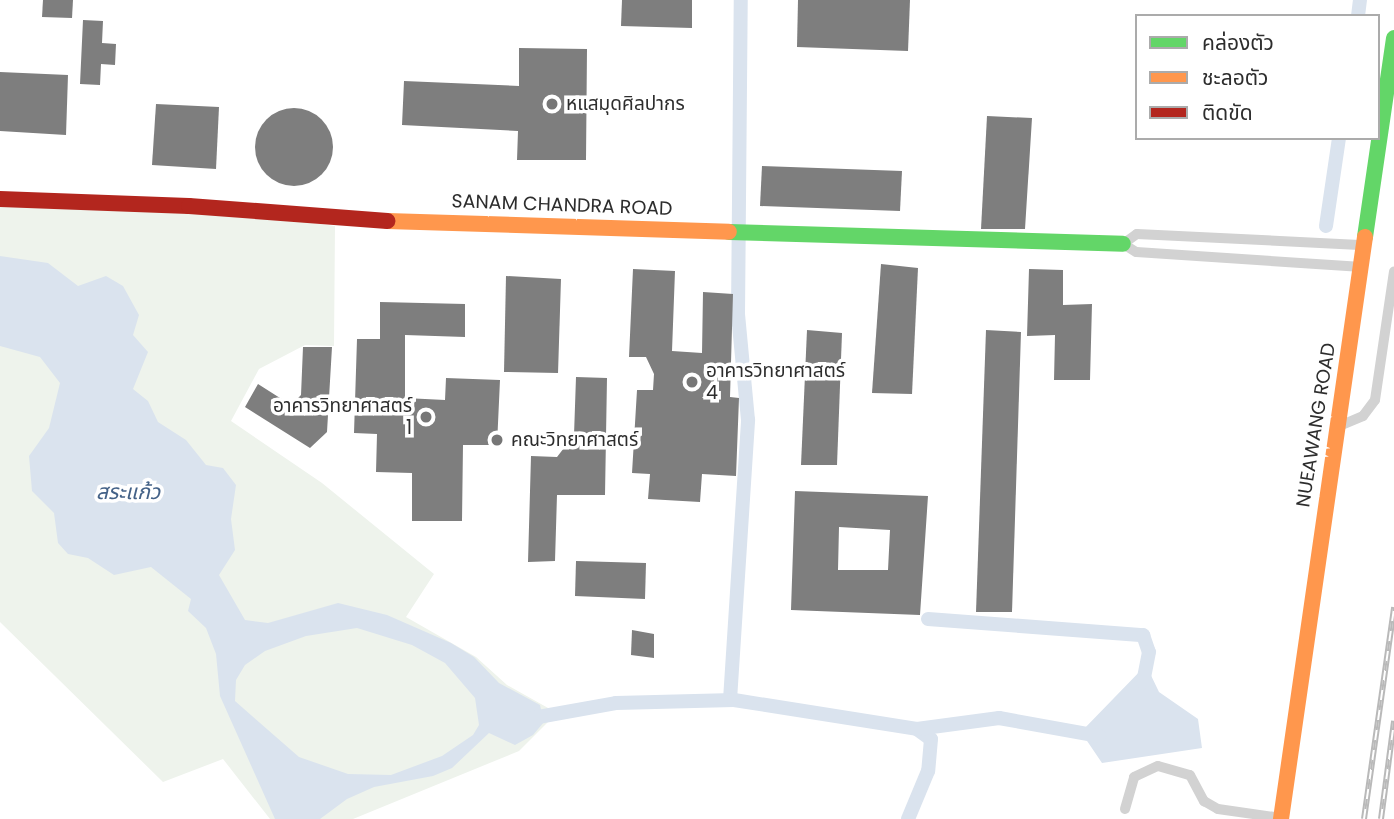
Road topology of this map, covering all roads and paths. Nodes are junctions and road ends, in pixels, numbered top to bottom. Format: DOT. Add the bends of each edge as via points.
graph roads {
  1 [pos="1394,38"];
  2 [pos="1380,138"];
  3 [pos="1380,140"];
  4 [pos="0,199"];
  5 [pos="1123,244"];
  6 [pos="1365,245"];
  7 [pos="1362,267"];
  8 [pos="1394,271"];
  9 [pos="1337,427"];
  10 [pos="1125,809"];
  11 [pos="1281,818"];
  1 -- 2 [label="street, NUEAWANG ROAD"];
  3 -- 6 [label="street, NUEAWANG ROAD"];
  4 -- 5 [label="street, SANAM CHANDRA ROAD" via="189,206 340,220"];
  5 -- 6 [label="street, SANAM CHANDRA ROAD" via="1137,234"];
  5 -- 7 [label="street, SANAM CHANDRA ROAD" via="1136,253"];
  6 -- 7 [label="street, NUEAWANG ROAD"];
  7 -- 9 [label="street, NUEAWANG ROAD"];
  8 -- 9 [label="street" via="1375,400 1363,416"];
  9 -- 11 [label="street, NUEAWANG ROAD"];
  10 -- 11 [label="street" via="1135,777 1158,766 1190,775 1204,801 1218,809"];
}
